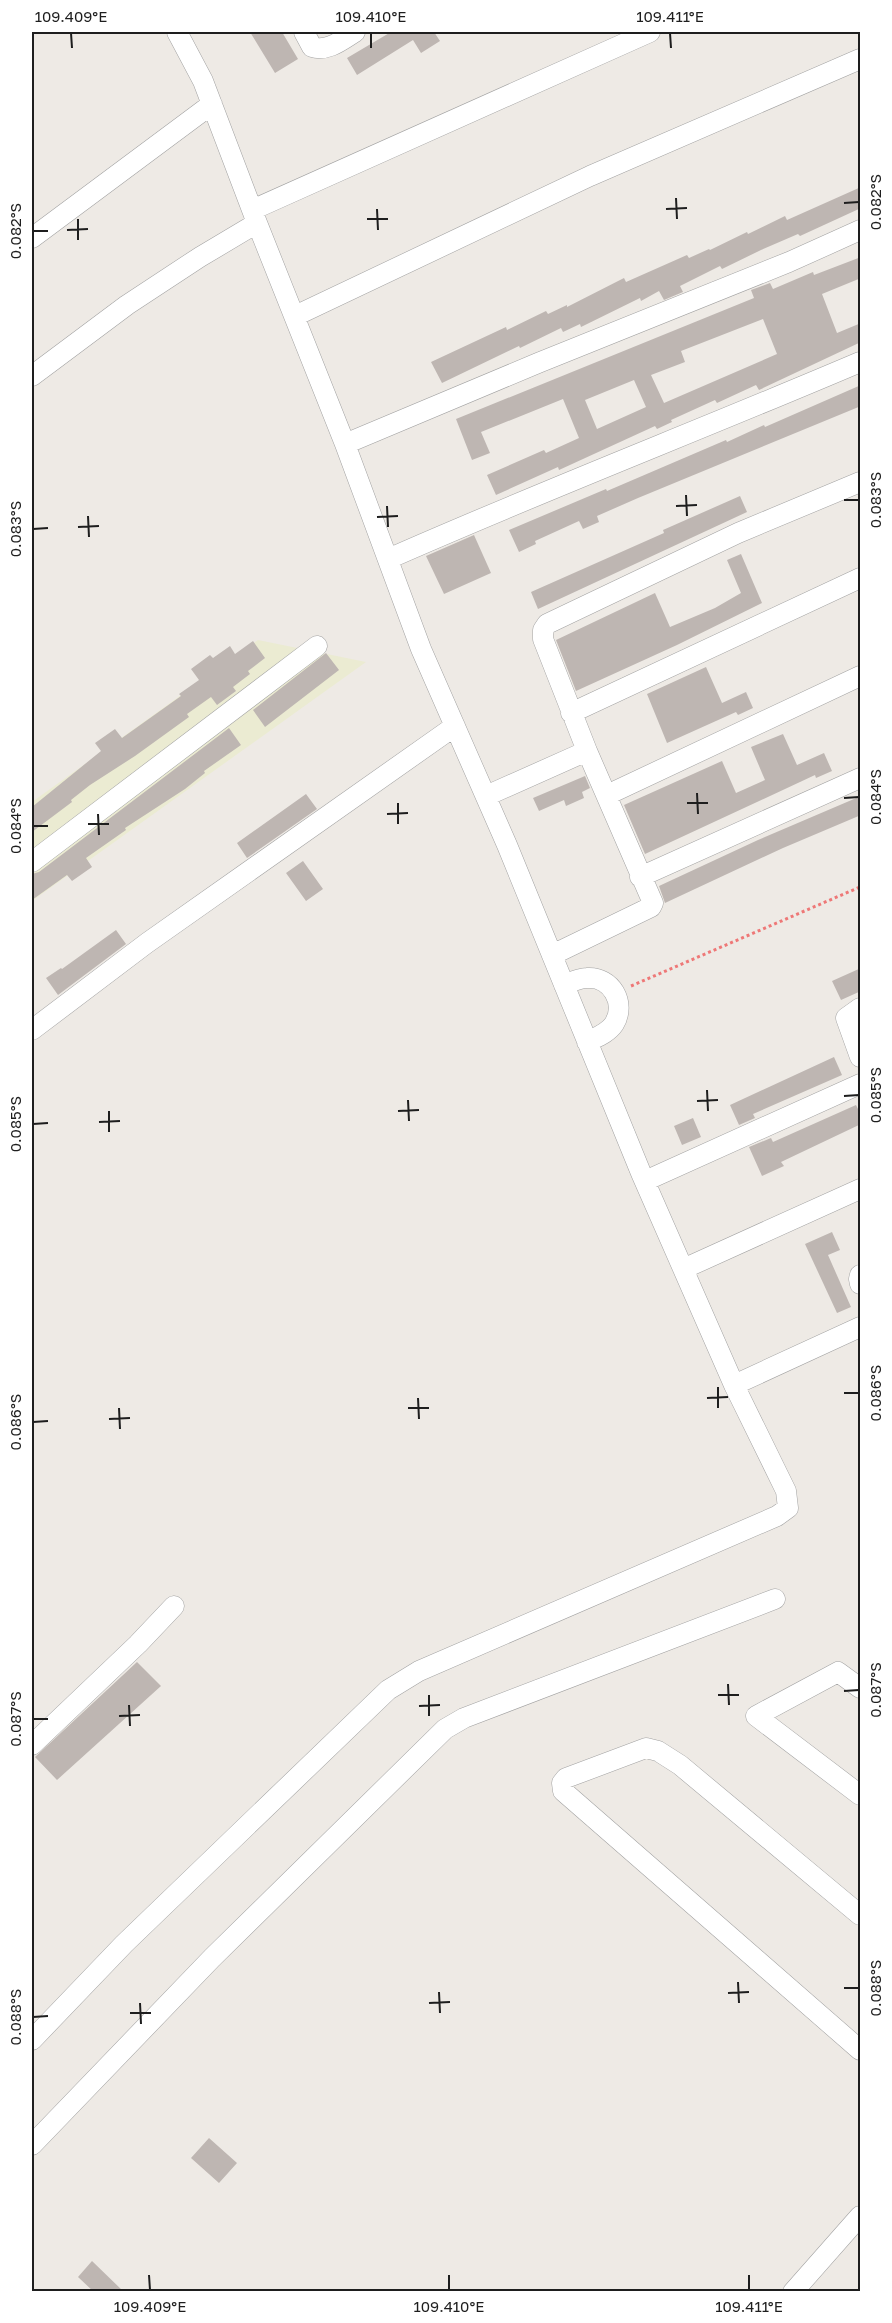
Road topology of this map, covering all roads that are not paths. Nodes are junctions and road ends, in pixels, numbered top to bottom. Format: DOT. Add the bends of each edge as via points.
graph roads {
  1 [pos="179,32"];
  2 [pos="304,32"];
  3 [pos="355,32"];
  4 [pos="650,32"];
  5 [pos="861,59"];
  6 [pos="212,104"];
  7 [pos="254,217"];
  8 [pos="861,230"];
  9 [pos="32,238"];
  10 [pos="295,316"];
  11 [pos="861,362"];
  12 [pos="32,376"];
  13 [pos="345,444"];
  14 [pos="861,482"];
  15 [pos="387,559"];
  16 [pos="861,578"];
  17 [pos="317,646"];
  18 [pos="861,676"];
  19 [pos="571,713"];
  20 [pos="455,726"];
  21 [pos="588,751"];
  22 [pos="861,778"];
  23 [pos="607,795"];
  24 [pos="486,796"];
  25 [pos="32,862"];
  26 [pos="640,877"];
  27 [pos="552,955"];
  28 [pos="564,985"];
  29 [pos="861,1008"];
  30 [pos="32,1030"];
  31 [pos="587,1042"];
  32 [pos="861,1057"];
  33 [pos="861,1084"];
  34 [pos="645,1181"];
  35 [pos="861,1189"];
  36 [pos="683,1269"];
  37 [pos="861,1275"];
  38 [pos="861,1284"];
  39 [pos="861,1327"];
  40 [pos="734,1385"];
  41 [pos="775,1599"];
  42 [pos="174,1606"];
  43 [pos="861,1688"];
  44 [pos="32,1745"];
  45 [pos="861,1796"];
  46 [pos="861,1915"];
  47 [pos="32,2040"];
  48 [pos="861,2050"];
  49 [pos="32,2145"];
  50 [pos="861,2216"];
  51 [pos="793,2292"];
  1 -- 6 [label="street"];
  2 -- 3 [label="street" via="312,47 320,49"];
  4 -- 7 [label="street"];
  5 -- 10 [label="street" via="590,176"];
  6 -- 7 [label="street"];
  6 -- 9 [label="street"];
  7 -- 10 [label="street"];
  7 -- 12 [label="street" via="127,304"];
  8 -- 13 [label="street"];
  10 -- 13 [label="street"];
  11 -- 15 [label="street"];
  13 -- 15 [label="street"];
  14 -- 19 [label="street" via="738,533 547,624 543,639"];
  15 -- 20 [label="street"];
  16 -- 19 [label="street"];
  17 -- 25 [label="street"];
  18 -- 23 [label="street"];
  19 -- 21 [label="street"];
  20 -- 24 [label="street"];
  20 -- 30 [label="street" via="156,936"];
  21 -- 23 [label="street"];
  21 -- 24 [label="street"];
  22 -- 26 [label="street"];
  23 -- 26 [label="street"];
  24 -- 27 [label="street"];
  26 -- 27 [label="street" via="653,903 651,907"];
  27 -- 28 [label="street"];
  28 -- 31 [label="street"];
  28 -- 31 [label="street" via="594,978 615,993 619,1009 613,1025 608,1032"];
  29 -- 32 [label="street" via="846,1018"];
  31 -- 34 [label="street"];
  33 -- 34 [label="street"];
  34 -- 36 [label="street"];
  35 -- 36 [label="street"];
  36 -- 40 [label="street"];
  37 -- 38 [label="street"];
  39 -- 40 [label="street"];
  40 -- 47 [label="street" via="786,1491 785,1511 419,1671 388,1690 124,1944"];
  41 -- 49 [label="street" via="464,1718 446,1730 212,1958"];
  42 -- 44 [label="street"];
  43 -- 45 [label="street" via="838,1672 756,1716"];
  46 -- 48 [label="street" via="658,1751 641,1749 566,1778 562,1783 563,1791"];
  50 -- 51 [label="street"];
}
